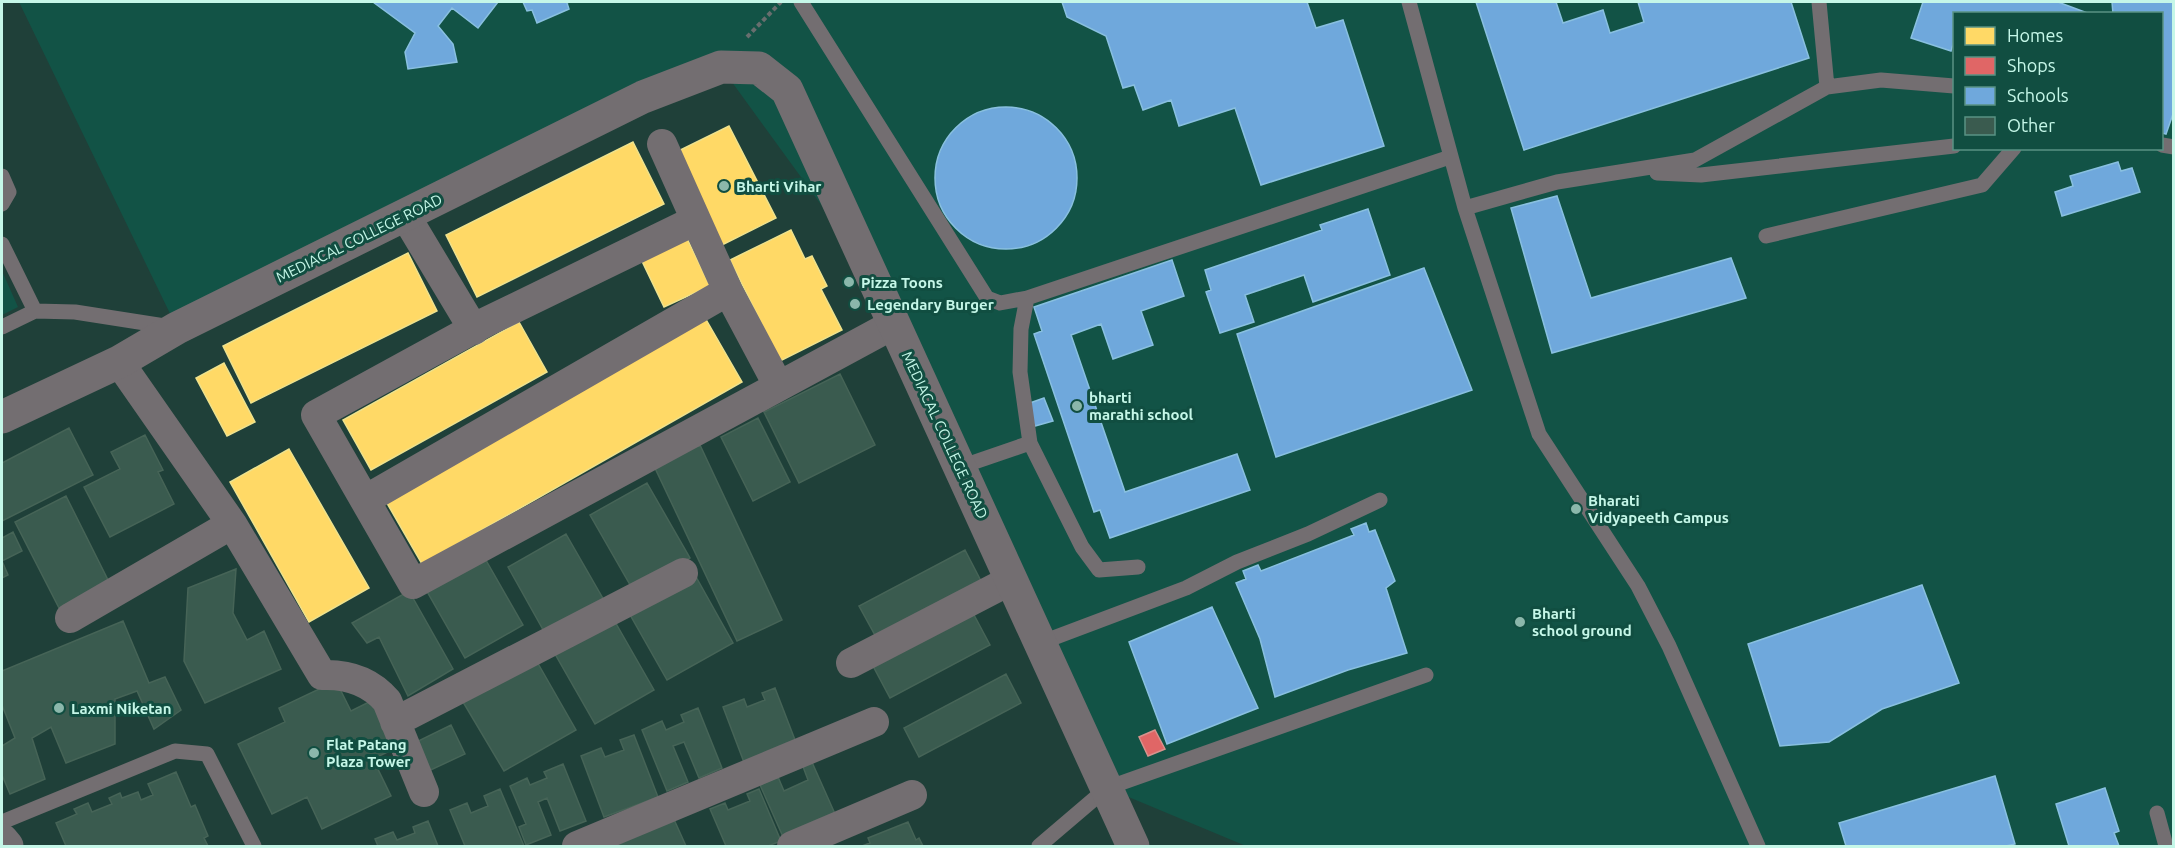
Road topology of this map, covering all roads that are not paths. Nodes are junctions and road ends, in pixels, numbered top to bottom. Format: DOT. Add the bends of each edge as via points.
graph roads {
  1 [pos="799,2"];
  2 [pos="1409,2"];
  3 [pos="1819,2"];
  4 [pos="1953,86"];
  5 [pos="1827,87"];
  6 [pos="662,144"];
  7 [pos="1953,147"];
  8 [pos="2012,150"];
  9 [pos="1450,158"];
  10 [pos="1627,171"];
  11 [pos="2,176"];
  12 [pos="2,204"];
  13 [pos="1465,208"];
  14 [pos="414,211"];
  15 [pos="696,220"];
  16 [pos="1766,236"];
  17 [pos="2,244"];
  18 [pos="728,291"];
  19 [pos="1028,298"];
  20 [pos="35,310"];
  21 [pos="894,324"];
  22 [pos="480,326"];
  23 [pos="2,327"];
  24 [pos="177,328"];
  25 [pos="119,362"];
  26 [pos="778,385"];
  27 [pos="2,417"];
  28 [pos="1030,443"];
  29 [pos="960,467"];
  30 [pos="365,500"];
  31 [pos="1380,500"];
  32 [pos="232,524"];
  33 [pos="1138,567"];
  34 [pos="683,573"];
  35 [pos="1011,580"];
  36 [pos="70,618"];
  37 [pos="1040,643"];
  38 [pos="851,663"];
  39 [pos="1426,675"];
  40 [pos="395,722"];
  41 [pos="874,722"];
  42 [pos="1107,788"];
  43 [pos="424,792"];
  44 [pos="912,795"];
  45 [pos="2157,813"];
  46 [pos="2,822"];
  47 [pos="2,840"];
  48 [pos="7,846"];
  49 [pos="255,846"];
  50 [pos="577,846"];
  51 [pos="792,846"];
  52 [pos="1039,846"];
  53 [pos="1133,846"];
  54 [pos="1758,846"];
  55 [pos="2166,846"];
  1 -- 19 [label="lane" via="987,298 1000,303"];
  2 -- 9 [label="lane"];
  3 -- 5 [label="lane"];
  4 -- 5 [label="lane" via="1881,80"];
  5 -- 10 [label="lane" via="1695,160"];
  6 -- 15 [label="street"];
  7 -- 10 [label="lane" via="1701,175"];
  8 -- 16 [label="lane" via="1982,185"];
  9 -- 13 [label="lane"];
  9 -- 19 [label="lane"];
  10 -- 13 [label="lane" via="1557,182"];
  11 -- 12 [label="lane" via="9,192"];
  13 -- 54 [label="lane" via="1539,434 1638,586 1669,646"];
  14 -- 21 [label="street, MEDIACAL COLLEGE ROAD" via="643,97 721,67 759,68 787,90"];
  14 -- 22 [label="street"];
  14 -- 24 [label="street, MEDIACAL COLLEGE ROAD"];
  15 -- 18 [label="street"];
  15 -- 22 [label="street"];
  17 -- 20 [label="lane"];
  18 -- 26 [label="street"];
  18 -- 30 [label="street"];
  19 -- 28 [label="lane" via="1021,329 1020,372"];
  20 -- 23 [label="lane"];
  20 -- 24 [label="lane" via="75,312"];
  21 -- 26 [label="street"];
  21 -- 29 [label="street, MEDIACAL COLLEGE ROAD"];
  22 -- 30 [label="street" via="316,416"];
  24 -- 25 [label="street, MEDIACAL COLLEGE ROAD"];
  25 -- 27 [label="street, MEDIACAL COLLEGE ROAD"];
  25 -- 32 [label="street"];
  26 -- 30 [label="street" via="413,584"];
  28 -- 29 [label="lane"];
  28 -- 33 [label="lane" via="1082,547 1099,570"];
  29 -- 35 [label="street, MEDIACAL COLLEGE ROAD"];
  31 -- 37 [label="lane" via="1186,588"];
  32 -- 36 [label="street"];
  32 -- 40 [label="street" via="322,675 340,674 376,689 387,701"];
  34 -- 40 [label="street"];
  35 -- 37 [label="street, MEDIACAL COLLEGE ROAD"];
  35 -- 38 [label="street"];
  37 -- 42 [label="street, MEDIACAL COLLEGE ROAD"];
  39 -- 42 [label="lane"];
  40 -- 43 [label="street"];
  41 -- 50 [label="street"];
  42 -- 52 [label="lane"];
  42 -- 53 [label="street, MEDIACAL COLLEGE ROAD"];
  44 -- 51 [label="street"];
  45 -- 55 [label="lane"];
  46 -- 49 [label="lane" via="175,751 207,754"];
  47 -- 48 [label="street"];
}
